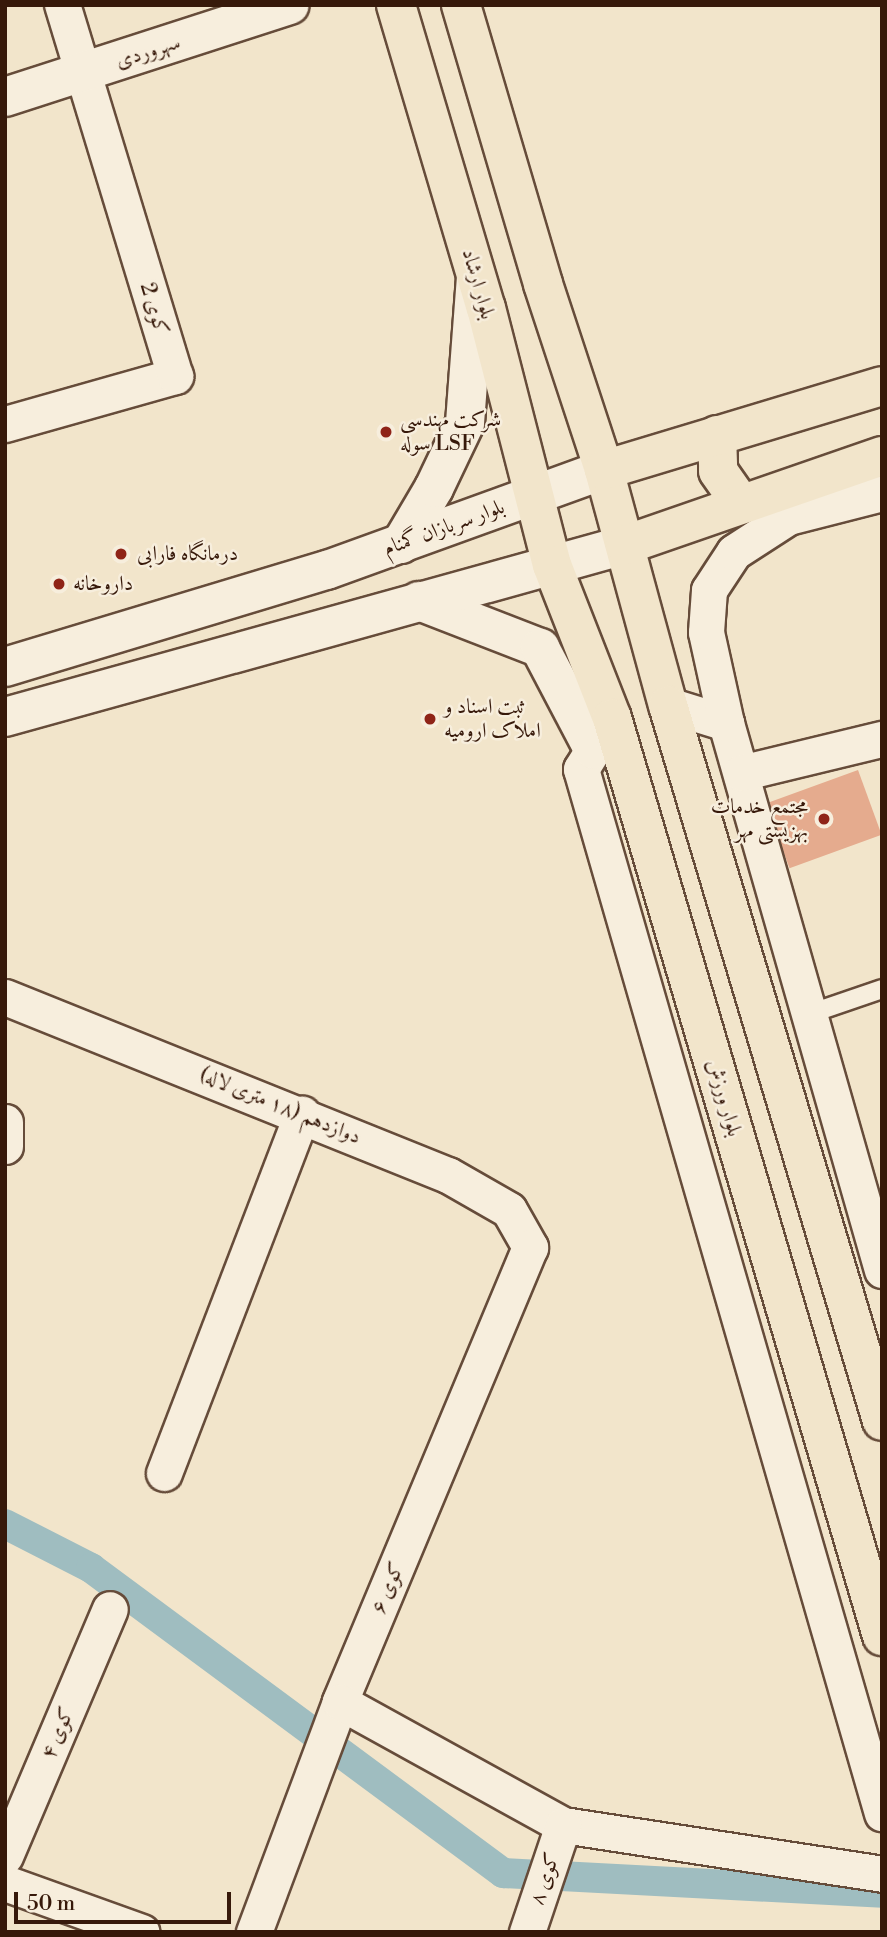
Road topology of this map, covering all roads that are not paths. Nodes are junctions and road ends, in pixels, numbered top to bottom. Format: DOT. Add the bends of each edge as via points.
graph roads {
  1 [pos="62,5"];
  2 [pos="289,5"];
  3 [pos="396,5"];
  4 [pos="461,5"];
  5 [pos="82,73"];
  6 [pos="5,97"];
  7 [pos="543,284"];
  8 [pos="481,292"];
  9 [pos="882,386"];
  10 [pos="5,424"];
  11 [pos="717,435"];
  12 [pos="882,456"];
  13 [pos="604,470"];
  14 [pos="882,493"];
  15 [pos="533,496"];
  16 [pos="747,500"];
  17 [pos="788,517"];
  18 [pos="401,544"];
  19 [pos="625,545"];
  20 [pos="552,565"];
  21 [pos="327,570"];
  22 [pos="419,601"];
  23 [pos="342,621"];
  24 [pos="5,667"];
  25 [pos="668,705"];
  26 [pos="5,717"];
  27 [pos="726,723"];
  28 [pos="603,734"];
  29 [pos="882,739"];
  30 [pos="741,773"];
  31 [pos="882,989"];
  32 [pos="5,997"];
  33 [pos="806,1015"];
  34 [pos="302,1114"];
  35 [pos="530,1247"];
  36 [pos="882,1270"];
  37 [pos="882,1421"];
  38 [pos="164,1473"];
  39 [pos="110,1609"];
  40 [pos="882,1636"];
  41 [pos="340,1702"];
  42 [pos="882,1813"];
  43 [pos="563,1825"];
  44 [pos="5,1856"];
  45 [pos="882,1874"];
  46 [pos="5,1883"];
  47 [pos="142,1932"];
  48 [pos="254,1932"];
  49 [pos="527,1932"];
  1 -- 5 [label="street"];
  2 -- 5 [label="main road, سهروردی"];
  3 -- 8 [label="main road, بلوار ارشاد"];
  4 -- 7 [label="main road"];
  5 -- 6 [label="main road, سهروردی"];
  5 -- 10 [label="street, کوی 2" via="175,376"];
  7 -- 8 [label="main road"];
  7 -- 13 [label="main road"];
  8 -- 15 [label="main road, بلوار ارشاد"];
  8 -- 18 [label="main road" via="465,423"];
  9 -- 11 [label="main road, بلوار سربازان گمنام"];
  11 -- 13 [label="main road, بلوار سربازان گمنام"];
  11 -- 16 [label="main road" via="718,471"];
  12 -- 16 [label="main road"];
  13 -- 15 [label="main road, بلوار سربازان گمنام"];
  13 -- 19 [label="main road"];
  14 -- 17 [label="street"];
  15 -- 18 [label="main road, بلوار سربازان گمنام"];
  15 -- 20 [label="main road, بلوار ارشاد"];
  16 -- 17 [label="street"];
  16 -- 19 [label="main road"];
  17 -- 27 [label="street" via="734,552 709,590 706,632"];
  18 -- 21 [label="main road, بلوار سربازان گمنام"];
  19 -- 20 [label="main road"];
  19 -- 25 [label="main road"];
  20 -- 22 [label="main road"];
  20 -- 28 [label="main road, بلوار ورزش"];
  21 -- 23 [label="main road" via="346,592"];
  21 -- 24 [label="main road, بلوار سربازان گمنام"];
  22 -- 23 [label="main road"];
  22 -- 28 [label="main road" via="540,648"];
  23 -- 26 [label="main road"];
  25 -- 27 [label="street"];
  25 -- 28 [label="main road"];
  25 -- 37 [label="main road"];
  27 -- 30 [label="street"];
  28 -- 40 [label="main road, بلوار ورزش"];
  28 -- 42 [label="street" via="581,769"];
  29 -- 30 [label="street"];
  30 -- 33 [label="street"];
  31 -- 33 [label="lane"];
  32 -- 34 [label="street, دوازدهم (۱۸ متری لاله)"];
  33 -- 36 [label="street"];
  34 -- 35 [label="street, دوازدهم (۱۸ متری لاله)" via="448,1175 509,1210"];
  34 -- 38 [label="street"];
  35 -- 41 [label="street, کوی ۶"];
  39 -- 44 [label="street, کوی ۴"];
  41 -- 43 [label="street"];
  41 -- 48 [label="street, کوی ۶"];
  43 -- 45 [label="street"];
  43 -- 49 [label="street, کوی ۸"];
  46 -- 47 [label="street"];
}
